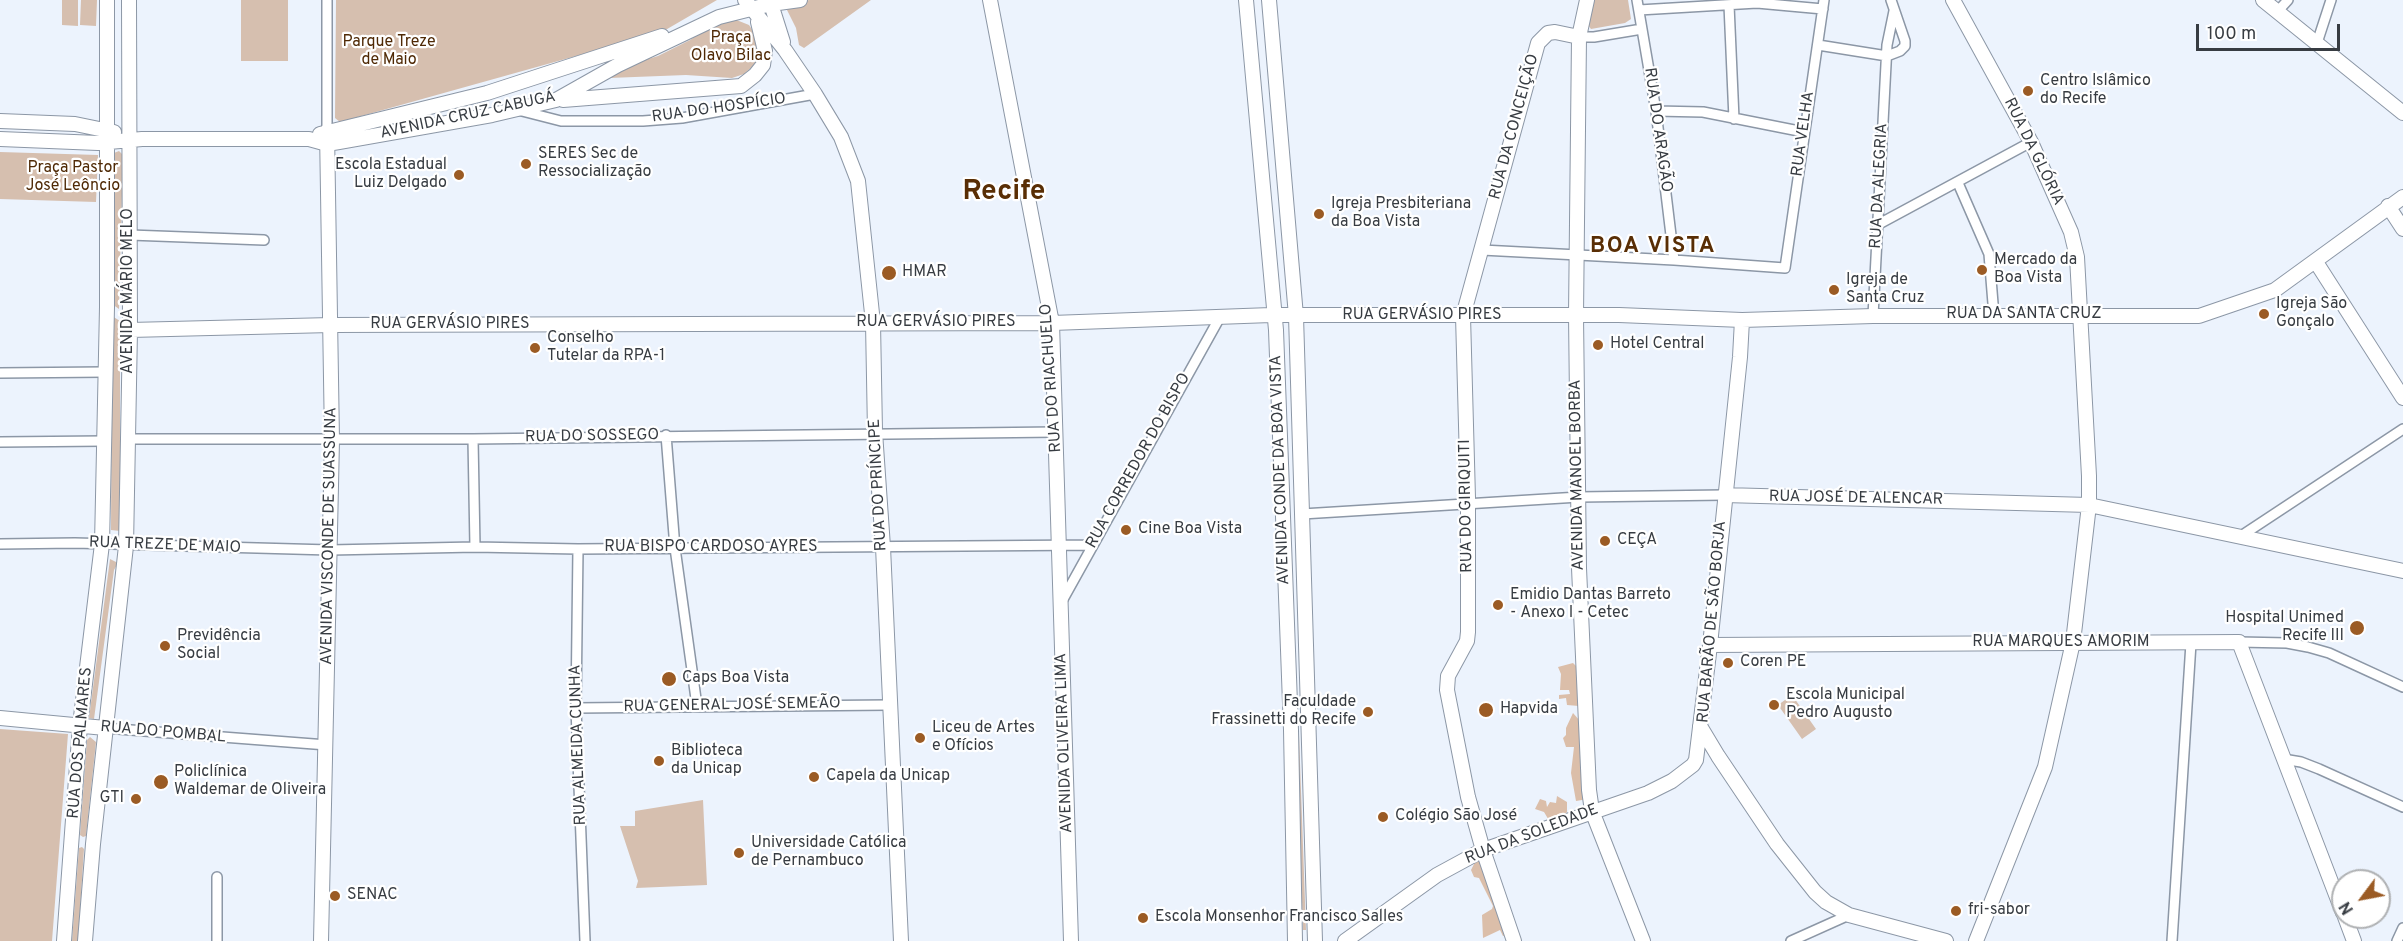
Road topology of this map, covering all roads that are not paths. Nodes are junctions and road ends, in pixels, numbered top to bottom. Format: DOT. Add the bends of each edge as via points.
graph roads {
  1 [pos="107,0"];
  2 [pos="129,0"];
  3 [pos="327,0"];
  4 [pos="800,0"];
  5 [pos="990,0"];
  6 [pos="1246,0"];
  7 [pos="1269,0"];
  8 [pos="1587,0"];
  9 [pos="1891,0"];
  10 [pos="1953,0"];
  11 [pos="2263,0"];
  12 [pos="2288,0"];
  13 [pos="2331,0"];
  14 [pos="771,4"];
  15 [pos="1824,4"];
  16 [pos="749,5"];
  17 [pos="1638,5"];
  18 [pos="1729,5"];
  19 [pos="1894,11"];
  20 [pos="2277,12"];
  21 [pos="1642,28"];
  22 [pos="1579,37"];
  23 [pos="2317,43"];
  24 [pos="1818,45"];
  25 [pos="785,50"];
  26 [pos="1887,56"];
  27 [pos="815,94"];
  28 [pos="556,100"];
  29 [pos="516,109"];
  30 [pos="1656,111"];
  31 [pos="2403,113"];
  32 [pos="1734,119"];
  33 [pos="0,122"];
  34 [pos="1804,132"];
  35 [pos="107,136"];
  36 [pos="327,138"];
  37 [pos="0,139"];
  38 [pos="133,139"];
  39 [pos="2031,142"];
  40 [pos="1958,183"];
  41 [pos="2403,197"];
  42 [pos="2388,206"];
  43 [pos="1879,224"];
  44 [pos="2403,229"];
  45 [pos="130,235"];
  46 [pos="264,240"];
  47 [pos="1482,250"];
  48 [pos="1578,255"];
  49 [pos="1674,260"];
  50 [pos="2316,262"];
  51 [pos="1274,315"];
  52 [pos="1576,315"];
  53 [pos="2081,315"];
  54 [pos="1253,316"];
  55 [pos="1296,316"];
  56 [pos="1463,316"];
  57 [pos="1873,316"];
  58 [pos="1994,316"];
  59 [pos="1220,317"];
  60 [pos="1742,320"];
  61 [pos="873,322"];
  62 [pos="1052,323"];
  63 [pos="331,325"];
  64 [pos="130,330"];
  65 [pos="1276,330"];
  66 [pos="105,372"];
  67 [pos="0,373"];
  68 [pos="2403,398"];
  69 [pos="2403,429"];
  70 [pos="875,432"];
  71 [pos="1056,432"];
  72 [pos="666,435"];
  73 [pos="129,439"];
  74 [pos="473,439"];
  75 [pos="332,440"];
  76 [pos="104,441"];
  77 [pos="0,442"];
  78 [pos="1724,495"];
  79 [pos="1579,497"];
  80 [pos="1467,503"];
  81 [pos="2089,505"];
  82 [pos="1302,514"];
  83 [pos="2241,536"];
  84 [pos="0,544"];
  85 [pos="102,544"];
  86 [pos="1060,545"];
  87 [pos="1092,545"];
  88 [pos="126,546"];
  89 [pos="475,547"];
  90 [pos="883,547"];
  91 [pos="675,548"];
  92 [pos="578,549"];
  93 [pos="330,550"];
  94 [pos="2403,571"];
  95 [pos="1060,604"];
  96 [pos="2073,642"];
  97 [pos="2239,642"];
  98 [pos="2191,643"];
  99 [pos="1710,645"];
  100 [pos="2403,687"];
  101 [pos="889,705"];
  102 [pos="697,706"];
  103 [pos="576,708"];
  104 [pos="0,718"];
  105 [pos="80,725"];
  106 [pos="1700,726"];
  107 [pos="105,728"];
  108 [pos="327,745"];
  109 [pos="2283,759"];
  110 [pos="76,798"];
  111 [pos="2403,807"];
  112 [pos="1592,811"];
  113 [pos="93,844"];
  114 [pos="1483,850"];
  115 [pos="217,877"];
  116 [pos="2331,882"];
  117 [pos="1849,915"];
  118 [pos="2403,928"];
  119 [pos="1316,938"];
  120 [pos="64,941"];
  121 [pos="86,941"];
  122 [pos="217,941"];
  123 [pos="321,941"];
  124 [pos="585,941"];
  125 [pos="901,941"];
  126 [pos="1071,941"];
  127 [pos="1295,941"];
  128 [pos="1345,941"];
  129 [pos="1514,941"];
  130 [pos="1643,941"];
  131 [pos="1791,941"];
  132 [pos="1946,941"];
  133 [pos="1976,941"];
  134 [pos="2172,941"];
  135 [pos="2397,941"];
  1 -- 35 [label="street, AVENIDA MÁRIO MELO"];
  2 -- 38 [label="street, AVENIDA MÁRIO MELO"];
  3 -- 36 [label="street"];
  4 -- 14 [label="street"];
  5 -- 62 [label="street, RUA DO RIACHUELO"];
  6 -- 51 [label="street, AVENIDA CONDE DA BOA VISTA"];
  7 -- 55 [label="street, AVENIDA CONDE DA BOA VISTA"];
  8 -- 22 [label="street, AVENIDA MANOEL BORBA"];
  9 -- 19 [label="street, RUA DA ALEGRIA"];
  10 -- 39 [label="street, RUA DA GLÓRIA"];
  11 -- 20 [label="street"];
  12 -- 20 [label="street"];
  13 -- 23 [label="street"];
  14 -- 16 [label="street"];
  14 -- 25 [label="street"];
  15 -- 18 [label="street"];
  15 -- 24 [label="street, RUA VELHA"];
  16 -- 25 [label="street"];
  16 -- 28 [label="street, AVENIDA CRUZ CABUGÁ" via="618,65"];
  16 -- 28 [label="street" via="765,51 763,64 741,86"];
  16 -- 36 [label="street, AVENIDA CRUZ CABUGÁ" via="714,9 651,41"];
  17 -- 18 [label="street"];
  17 -- 21 [label="street, RUA DO ARAGÃO"];
  18 -- 32 [label="street"];
  19 -- 26 [label="street, RUA DA ALEGRIA"];
  19 -- 26 [label="street, RUA DA ALEGRIA" via="1905,46"];
  20 -- 23 [label="street"];
  21 -- 22 [label="street, RUA DA CONCEIÇÃO"];
  21 -- 30 [label="street, RUA DO ARAGÃO"];
  22 -- 47 [label="street, RUA DA CONCEIÇÃO" via="1548,33 1538,43"];
  22 -- 48 [label="street, AVENIDA MANOEL BORBA"];
  23 -- 31 [label="street"];
  24 -- 26 [label="street"];
  24 -- 34 [label="street, RUA VELHA"];
  25 -- 27 [label="street, RUA DO PRÍNCIPE"];
  26 -- 43 [label="street, RUA DA ALEGRIA"];
  27 -- 29 [label="street, RUA DO HOSPÍCIO" via="643,121 561,122"];
  27 -- 61 [label="street, RUA DO PRÍNCIPE" via="841,137 858,181"];
  28 -- 29 [label="street, AVENIDA CRUZ CABUGÁ"];
  29 -- 36 [label="street, AVENIDA CRUZ CABUGÁ"];
  30 -- 32 [label="street" via="1690,110"];
  30 -- 49 [label="street, RUA DO ARAGÃO"];
  32 -- 34 [label="street"];
  33 -- 35 [label="street, AVENIDA CRUZ CABUGÁ" via="75,124"];
  34 -- 49 [label="street, RUA VELHA" via="1785,268"];
  35 -- 37 [label="street, AVENIDA CRUZ CABUGÁ"];
  35 -- 38 [label="street, AVENIDA CRUZ CABUGÁ"];
  35 -- 66 [label="street, AVENIDA MÁRIO MELO"];
  36 -- 38 [label="street, AVENIDA CRUZ CABUGÁ"];
  36 -- 63 [label="street, AVENIDA VISCONDE DE SUASSUNA"];
  38 -- 45 [label="street, AVENIDA MÁRIO MELO"];
  39 -- 40 [label="street"];
  39 -- 53 [label="street, RUA DA GLÓRIA" via="2071,232"];
  40 -- 43 [label="street"];
  40 -- 58 [label="street" via="1989,254"];
  41 -- 42 [label="street, RUA DA SANTA CRUZ"];
  42 -- 44 [label="street"];
  42 -- 50 [label="street, RUA DA SANTA CRUZ"];
  43 -- 57 [label="street, RUA DA ALEGRIA"];
  45 -- 46 [label="street"];
  45 -- 64 [label="street, AVENIDA MÁRIO MELO"];
  47 -- 48 [label="street"];
  47 -- 56 [label="street, RUA DA CONCEIÇÃO"];
  48 -- 49 [label="street"];
  48 -- 52 [label="street, AVENIDA MANOEL BORBA"];
  50 -- 53 [label="street, RUA DA SANTA CRUZ" via="2275,290 2199,316"];
  50 -- 68 [label="street"];
  51 -- 54 [label="street, RUA GERVÁSIO PIRES"];
  51 -- 55 [label="street, RUA GERVÁSIO PIRES"];
  51 -- 65 [label="street, AVENIDA CONDE DA BOA VISTA"];
  52 -- 56 [label="street, RUA GERVÁSIO PIRES"];
  52 -- 60 [label="street, RUA GERVÁSIO PIRES"];
  52 -- 79 [label="street, AVENIDA MANOEL BORBA"];
  53 -- 58 [label="street, RUA DA SANTA CRUZ"];
  53 -- 81 [label="street, RUA DA GLÓRIA"];
  54 -- 59 [label="street, RUA GERVÁSIO PIRES"];
  54 -- 65 [label="street"];
  55 -- 56 [label="street, RUA GERVÁSIO PIRES"];
  55 -- 82 [label="street, AVENIDA CONDE DA BOA VISTA"];
  56 -- 80 [label="street, RUA DO GIRIQUITI"];
  57 -- 58 [label="street, RUA DA SANTA CRUZ"];
  57 -- 60 [label="street, RUA DA SANTA CRUZ"];
  59 -- 62 [label="street, RUA GERVÁSIO PIRES"];
  59 -- 87 [label="street, RUA CORREDOR DO BISPO"];
  60 -- 78 [label="street, RUA BARÃO DE SÃO BORJA"];
  61 -- 62 [label="street, RUA GERVÁSIO PIRES"];
  61 -- 63 [label="street, RUA GERVÁSIO PIRES"];
  61 -- 70 [label="street, RUA DO PRÍNCIPE"];
  62 -- 71 [label="street, RUA DO RIACHUELO"];
  63 -- 64 [label="street, RUA GERVÁSIO PIRES"];
  63 -- 75 [label="street, AVENIDA VISCONDE DE SUASSUNA"];
  64 -- 73 [label="street, AVENIDA MÁRIO MELO"];
  65 -- 127 [label="street, AVENIDA CONDE DA BOA VISTA"];
  66 -- 67 [label="street"];
  66 -- 76 [label="street, AVENIDA MÁRIO MELO"];
  69 -- 83 [label="street"];
  70 -- 71 [label="street, RUA DO SOSSEGO"];
  70 -- 72 [label="street, RUA DO SOSSEGO"];
  70 -- 90 [label="street, RUA DO PRÍNCIPE"];
  71 -- 86 [label="street, RUA DO RIACHUELO"];
  72 -- 74 [label="street, RUA DO SOSSEGO"];
  72 -- 91 [label="street"];
  73 -- 75 [label="street, RUA DO SOSSEGO"];
  73 -- 88 [label="street, AVENIDA MÁRIO MELO"];
  74 -- 75 [label="street, RUA DO SOSSEGO"];
  74 -- 89 [label="street"];
  75 -- 93 [label="street, AVENIDA VISCONDE DE SUASSUNA"];
  76 -- 77 [label="street"];
  76 -- 85 [label="street, AVENIDA MÁRIO MELO"];
  78 -- 79 [label="street, RUA JOSÉ DE ALENCAR"];
  78 -- 81 [label="street, RUA JOSÉ DE ALENCAR"];
  78 -- 99 [label="street, RUA BARÃO DE SÃO BORJA"];
  79 -- 80 [label="street, RUA JOSÉ DE ALENCAR"];
  79 -- 112 [label="street, AVENIDA MANOEL BORBA" via="1582,660"];
  80 -- 82 [label="street, RUA JOSÉ DE ALENCAR"];
  80 -- 114 [label="street, RUA DO GIRIQUITI" via="1468,632 1448,676 1446,690"];
  81 -- 83 [label="street, RUA JOSÉ DE ALENCAR"];
  81 -- 96 [label="street, RUA DA GLÓRIA"];
  82 -- 119 [label="street, AVENIDA CONDE DA BOA VISTA"];
  83 -- 94 [label="street, RUA JOSÉ DE ALENCAR"];
  84 -- 85 [label="street, RUA TREZE DE MAIO"];
  85 -- 88 [label="street, RUA TREZE DE MAIO"];
  85 -- 105 [label="street, RUA DOS PALMARES"];
  86 -- 87 [label="street, RUA BISPO CARDOSO AYRES"];
  86 -- 90 [label="street, RUA BISPO CARDOSO AYRES"];
  86 -- 95 [label="street, AVENIDA OLIVEIRA LIMA"];
  87 -- 95 [label="street, RUA CORREDOR DO BISPO"];
  88 -- 93 [label="street, RUA TREZE DE MAIO"];
  88 -- 107 [label="street, RUA DOS PALMARES"];
  89 -- 92 [label="street, RUA BISPO CARDOSO AYRES"];
  89 -- 93 [label="street, RUA BISPO CARDOSO AYRES"];
  90 -- 91 [label="street, RUA BISPO CARDOSO AYRES"];
  90 -- 101 [label="street, RUA DO PRÍNCIPE"];
  91 -- 92 [label="street, RUA BISPO CARDOSO AYRES"];
  91 -- 102 [label="street"];
  92 -- 103 [label="street, RUA ALMEIDA CUNHA"];
  93 -- 108 [label="street, AVENIDA VISCONDE DE SUASSUNA"];
  95 -- 126 [label="street, AVENIDA OLIVEIRA LIMA"];
  96 -- 98 [label="street, RUA MARQUES AMORIM"];
  96 -- 99 [label="street, RUA MARQUES AMORIM"];
  96 -- 133 [label="street, RUA DA GLÓRIA" via="2044,767"];
  97 -- 98 [label="street, RUA MARQUES AMORIM"];
  97 -- 100 [label="street, RUA MARQUES AMORIM" via="2308,647"];
  97 -- 109 [label="street"];
  98 -- 134 [label="street"];
  99 -- 106 [label="street, RUA BARÃO DE SÃO BORJA"];
  101 -- 102 [label="street, RUA GENERAL JOSÉ SEMEÃO"];
  101 -- 125 [label="street, RUA DO PRÍNCIPE"];
  102 -- 103 [label="street, RUA GENERAL JOSÉ SEMEÃO"];
  103 -- 124 [label="street, RUA ALMEIDA CUNHA"];
  104 -- 105 [label="street, RUA DO POMBAL"];
  105 -- 107 [label="street, RUA DO POMBAL"];
  105 -- 110 [label="street, RUA DOS PALMARES"];
  106 -- 112 [label="street, RUA DA SOLEDADE" via="1696,760 1688,771 1655,790"];
  106 -- 117 [label="street, RUA BARÃO DE SÃO BORJA" via="1777,844 1815,892"];
  107 -- 108 [label="street, RUA DO POMBAL"];
  107 -- 113 [label="street, RUA DOS PALMARES"];
  108 -- 123 [label="street, AVENIDA VISCONDE DE SUASSUNA"];
  109 -- 111 [label="street" via="2319,769"];
  109 -- 116 [label="street"];
  110 -- 113 [label="street" via="81,835 86,843"];
  110 -- 120 [label="street, RUA DOS PALMARES"];
  112 -- 114 [label="street, RUA DA SOLEDADE"];
  112 -- 130 [label="street, AVENIDA MANOEL BORBA"];
  113 -- 121 [label="street, RUA DOS PALMARES"];
  114 -- 128 [label="street, RUA DA SOLEDADE" via="1437,875"];
  114 -- 129 [label="street"];
  115 -- 122 [label="street"];
  117 -- 131 [label="street"];
  117 -- 132 [label="street, RUA BARÃO DE SÃO BORJA"];
  118 -- 135 [label="street"];
}
